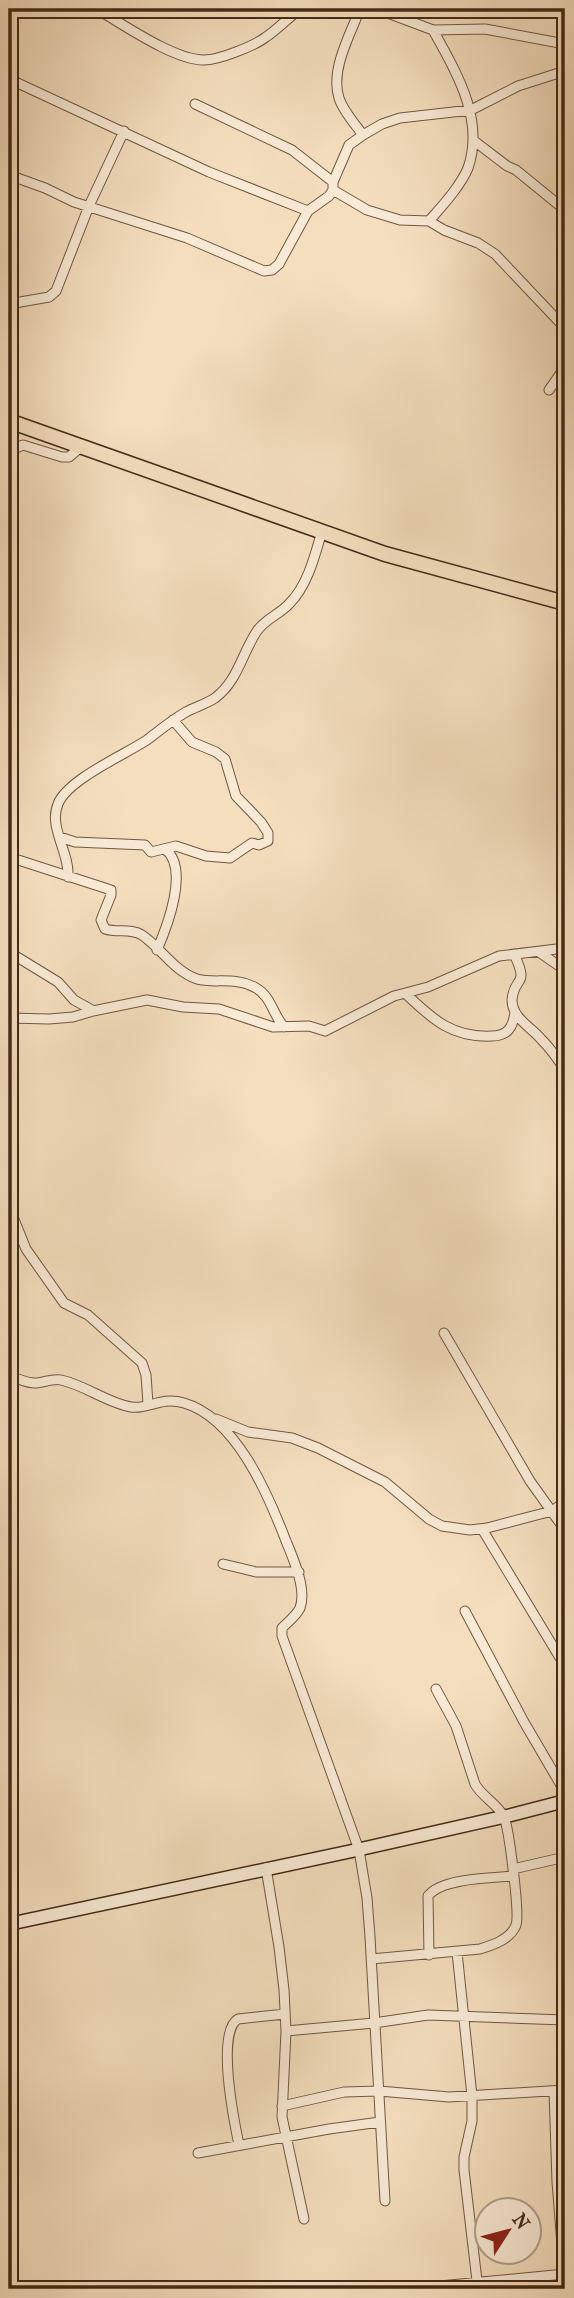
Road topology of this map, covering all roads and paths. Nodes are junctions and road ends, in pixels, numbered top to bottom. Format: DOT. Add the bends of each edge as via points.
graph roads {
  1 [pos="103,9"];
  2 [pos="300,9"];
  3 [pos="360,9"];
  4 [pos="377,9"];
  5 [pos="433,30"];
  6 [pos="565,44"];
  7 [pos="565,71"];
  8 [pos="9,79"];
  9 [pos="195,104"];
  10 [pos="471,110"];
  11 [pos="124,131"];
  12 [pos="363,135"];
  13 [pos="473,140"];
  14 [pos="9,175"];
  15 [pos="333,186"];
  16 [pos="89,206"];
  17 [pos="565,210"];
  18 [pos="308,211"];
  19 [pos="429,221"];
  20 [pos="9,304"];
  21 [pos="565,328"];
  22 [pos="565,367"];
  23 [pos="9,380"];
  24 [pos="549,390"];
  25 [pos="10,422"];
  26 [pos="82,446"];
  27 [pos="9,451"];
  28 [pos="322,531"];
  29 [pos="565,603"];
  30 [pos="173,720"];
  31 [pos="60,837"];
  32 [pos="166,849"];
  33 [pos="9,857"];
  34 [pos="68,877"];
  35 [pos="565,948"];
  36 [pos="157,950"];
  37 [pos="9,952"];
  38 [pos="539,952"];
  39 [pos="514,954"];
  40 [pos="565,970"];
  41 [pos="406,994"];
  42 [pos="93,1011"];
  43 [pos="515,1012"];
  44 [pos="9,1018"];
  45 [pos="284,1027"];
  46 [pos="565,1070"];
  47 [pos="9,1207"];
  48 [pos="444,1333"];
  49 [pos="9,1376"];
  50 [pos="148,1404"];
  51 [pos="212,1417"];
  52 [pos="565,1502"];
  53 [pos="552,1511"];
  54 [pos="482,1528"];
  55 [pos="565,1530"];
  56 [pos="223,1564"];
  57 [pos="299,1572"];
  58 [pos="465,1611"];
  59 [pos="565,1666"];
  60 [pos="436,1689"];
  61 [pos="565,1792"];
  62 [pos="565,1801"];
  63 [pos="504,1817"];
  64 [pos="359,1850"];
  65 [pos="565,1857"];
  66 [pos="266,1868"];
  67 [pos="513,1872"];
  68 [pos="9,1924"];
  69 [pos="457,1952"];
  70 [pos="429,1955"];
  71 [pos="371,1959"];
  72 [pos="285,2014"];
  73 [pos="464,2015"];
  74 [pos="565,2020"];
  75 [pos="374,2024"];
  76 [pos="286,2031"];
  77 [pos="565,2090"];
  78 [pos="379,2091"];
  79 [pos="554,2091"];
  80 [pos="472,2096"];
  81 [pos="282,2106"];
  82 [pos="380,2122"];
  83 [pos="285,2137"];
  84 [pos="239,2144"];
  85 [pos="198,2153"];
  86 [pos="385,2201"];
  87 [pos="304,2219"];
  88 [pos="565,2277"];
  89 [pos="477,2285"];
  90 [pos="408,2289"];
  1 -- 2 [label="street" via="166,48 204,60 265,38"];
  3 -- 12 [label="street" via="340,61 337,89 339,101"];
  4 -- 5 [label="street"];
  5 -- 6 [label="street" via="485,29"];
  5 -- 10 [label="street"];
  7 -- 10 [label="street" via="518,86"];
  8 -- 11 [label="street"];
  9 -- 15 [label="street" via="292,150"];
  10 -- 12 [label="street" via="400,118"];
  10 -- 13 [label="street"];
  11 -- 16 [label="street"];
  11 -- 18 [label="street" via="209,172"];
  12 -- 15 [label="street" via="349,145"];
  13 -- 17 [label="street"];
  13 -- 19 [label="street" via="467,171"];
  14 -- 16 [label="street"];
  15 -- 18 [label="street" via="329,196"];
  15 -- 19 [label="street" via="367,210 400,220"];
  16 -- 18 [label="street" via="187,237 264,271 279,264"];
  16 -- 20 [label="street" via="56,291 48,297"];
  19 -- 21 [label="street" via="495,254"];
  22 -- 24 [label="street"];
  23 -- 25 [label="street"];
  25 -- 26 [label="main road"];
  26 -- 27 [label="street" via="69,457 23,445"];
  26 -- 28 [label="main road"];
  28 -- 29 [label="main road" via="440,570"];
  28 -- 30 [label="street" via="312,566 293,600 261,625 226,687"];
  30 -- 31 [label="street" via="64,792 55,817"];
  30 -- 32 [label="street" via="192,742 225,759 236,796 261,822 268,841 246,845 230,858 176,846"];
  31 -- 32 [label="street" via="75,842 145,845 151,852"];
  31 -- 34 [label="street"];
  32 -- 36 [label="street" via="175,871 176,895"];
  33 -- 34 [label="street"];
  34 -- 36 [label="street" via="111,890 101,920 105,929 140,934"];
  35 -- 38 [label="street"];
  36 -- 45 [label="street" via="199,979 227,979 256,987"];
  37 -- 42 [label="street" via="58,982 74,1000"];
  38 -- 39 [label="street"];
  38 -- 40 [label="street"];
  39 -- 41 [label="street" via="479,963"];
  39 -- 43 [label="street" via="522,972 512,1000"];
  41 -- 43 [label="street" via="435,1020 467,1036 508,1032"];
  41 -- 45 [label="street" via="325,1031"];
  42 -- 44 [label="street" via="49,1019"];
  42 -- 45 [label="street" via="147,1000 219,1009"];
  43 -- 46 [label="street"];
  47 -- 50 [label="street" via="26,1249 64,1303 88,1315 142,1363"];
  48 -- 53 [label="street"];
  49 -- 50 [label="street" via="36,1383 61,1380 131,1407"];
  50 -- 51 [label="street" via="165,1400 183,1403"];
  51 -- 54 [label="street" via="248,1432 292,1438 330,1453 385,1482 442,1526"];
  51 -- 57 [label="street" via="259,1477"];
  52 -- 53 [label="street"];
  53 -- 54 [label="street"];
  53 -- 55 [label="street"];
  54 -- 59 [label="street"];
  56 -- 57 [label="street" via="256,1572"];
  57 -- 64 [label="street" via="301,1605 282,1628 282,1636"];
  58 -- 61 [label="street"];
  60 -- 63 [label="street" via="456,1726 475,1784"];
  62 -- 63 [label="main road"];
  63 -- 64 [label="main road"];
  63 -- 67 [label="street"];
  64 -- 66 [label="main road"];
  64 -- 71 [label="street"];
  65 -- 67 [label="street"];
  66 -- 68 [label="main road"];
  66 -- 72 [label="street"];
  67 -- 69 [label="street" via="516,1927 496,1944"];
  67 -- 70 [label="street" via="432,1891 428,1896"];
  69 -- 70 [label="street"];
  69 -- 73 [label="street"];
  70 -- 71 [label="street"];
  71 -- 75 [label="street"];
  72 -- 76 [label="street"];
  72 -- 84 [label="street" via="238,2019 229,2027 230,2098"];
  73 -- 74 [label="street"];
  73 -- 75 [label="street" via="428,2015"];
  73 -- 80 [label="street"];
  75 -- 76 [label="street"];
  75 -- 78 [label="street"];
  76 -- 81 [label="street"];
  77 -- 79 [label="street"];
  78 -- 80 [label="street"];
  78 -- 81 [label="street" via="344,2092"];
  78 -- 82 [label="street"];
  79 -- 80 [label="street"];
  79 -- 88 [label="street"];
  80 -- 89 [label="street" via="464,2170"];
  81 -- 83 [label="street"];
  82 -- 83 [label="street"];
  82 -- 86 [label="street"];
  83 -- 84 [label="street"];
  83 -- 87 [label="street"];
  84 -- 85 [label="street"];
  88 -- 89 [label="street"];
  89 -- 90 [label="street"];
}
